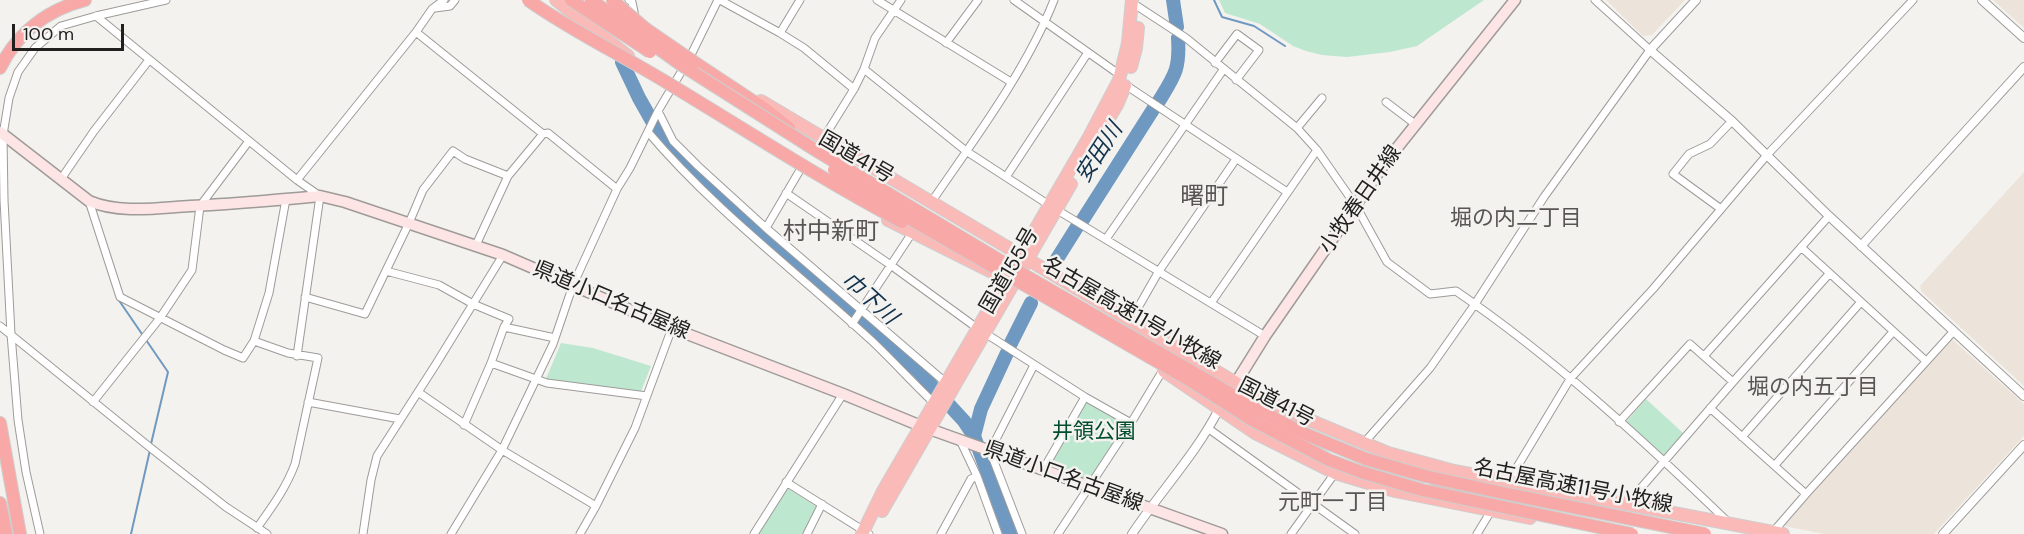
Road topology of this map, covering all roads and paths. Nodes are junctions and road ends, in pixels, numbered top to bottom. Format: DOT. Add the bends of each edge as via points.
graph roads {
  1 [pos="85,0"];
  2 [pos="166,0"];
  3 [pos="444,0"];
  4 [pos="455,0"];
  5 [pos="528,0"];
  6 [pos="556,0"];
  7 [pos="571,0"];
  8 [pos="591,0"];
  9 [pos="611,0"];
  10 [pos="629,0"];
  11 [pos="719,0"];
  12 [pos="800,0"];
  13 [pos="877,0"];
  14 [pos="901,0"];
  15 [pos="978,0"];
  16 [pos="1014,0"];
  17 [pos="1054,0"];
  18 [pos="1515,0"];
  19 [pos="1595,0"];
  20 [pos="1696,0"];
  21 [pos="1913,0"];
  22 [pos="1982,0"];
  23 [pos="1134,2"];
  24 [pos="432,9"];
  25 [pos="895,11"];
  26 [pos="96,16"];
  27 [pos="635,17"];
  28 [pos="1045,24"];
  29 [pos="416,32"];
  30 [pos="780,33"];
  31 [pos="2024,38"];
  32 [pos="946,43"];
  33 [pos="1650,50"];
  34 [pos="1087,54"];
  35 [pos="690,57"];
  36 [pos="149,60"];
  37 [pos="1215,63"];
  38 [pos="2024,67"];
  39 [pos="0,68"];
  40 [pos="864,69"];
  41 [pos="1223,70"];
  42 [pos="1121,80"];
  43 [pos="1236,80"];
  44 [pos="1011,82"];
  45 [pos="854,89"];
  46 [pos="671,90"];
  47 [pos="1322,98"];
  48 [pos="1386,102"];
  49 [pos="658,111"];
  50 [pos="1731,121"];
  51 [pos="1186,124"];
  52 [pos="1415,124"];
  53 [pos="1297,128"];
  54 [pos="648,132"];
  55 [pos="2,133"];
  56 [pos="543,134"];
  57 [pos="823,139"];
  58 [pos="249,141"];
  59 [pos="1317,150"];
  60 [pos="817,151"];
  61 [pos="966,151"];
  62 [pos="1767,156"];
  63 [pos="1236,159"];
  64 [pos="801,170"];
  65 [pos="508,176"];
  66 [pos="1006,177"];
  67 [pos="61,179"];
  68 [pos="297,180"];
  69 [pos="616,189"];
  70 [pos="1287,192"];
  71 [pos="786,194"];
  72 [pos="321,196"];
  73 [pos="2,200"];
  74 [pos="286,200"];
  75 [pos="89,201"];
  76 [pos="932,201"];
  77 [pos="200,206"];
  78 [pos="1356,206"];
  79 [pos="1052,207"];
  80 [pos="1721,209"];
  81 [pos="1829,216"];
  82 [pos="409,223"];
  83 [pos="766,228"];
  84 [pos="912,233"];
  85 [pos="1106,239"];
  86 [pos="476,245"];
  87 [pos="1861,246"];
  88 [pos="1801,247"];
  89 [pos="963,250"];
  90 [pos="502,255"];
  91 [pos="1024,256"];
  92 [pos="891,266"];
  93 [pos="386,271"];
  94 [pos="1159,271"];
  95 [pos="1829,274"];
  96 [pos="1009,281"];
  97 [pos="573,285"];
  98 [pos="305,297"];
  99 [pos="1211,303"];
  100 [pos="1860,303"];
  101 [pos="473,304"];
  102 [pos="1475,304"];
  103 [pos="862,310"];
  104 [pos="160,318"];
  105 [pos="1131,320"];
  106 [pos="852,324"];
  107 [pos="0,326"];
  108 [pos="504,327"];
  109 [pos="672,328"];
  110 [pos="981,331"];
  111 [pos="1953,332"];
  112 [pos="1892,333"];
  113 [pos="11,334"];
  114 [pos="1265,336"];
  115 [pos="555,338"];
  116 [pos="254,341"];
  117 [pos="1704,355"];
  118 [pos="297,356"];
  119 [pos="1926,362"];
  120 [pos="491,363"];
  121 [pos="1034,364"];
  122 [pos="1163,370"];
  123 [pos="537,378"];
  124 [pos="1570,380"];
  125 [pos="1191,381"];
  126 [pos="1733,382"];
  127 [pos="1236,383"];
  128 [pos="418,392"];
  129 [pos="843,394"];
  130 [pos="941,395"];
  131 [pos="647,396"];
  132 [pos="2024,396"];
  133 [pos="1085,397"];
  134 [pos="93,402"];
  135 [pos="308,402"];
  136 [pos="1710,408"];
  137 [pos="1219,409"];
  138 [pos="400,419"];
  139 [pos="1619,422"];
  140 [pos="0,423"];
  141 [pos="1131,423"];
  142 [pos="464,425"];
  143 [pos="925,427"];
  144 [pos="1209,429"];
  145 [pos="1742,437"];
  146 [pos="960,440"];
  147 [pos="1363,444"];
  148 [pos="2024,445"];
  149 [pos="502,450"];
  150 [pos="990,451"];
  151 [pos="1664,460"];
  152 [pos="1775,465"];
  153 [pos="1043,470"];
  154 [pos="1335,472"];
  155 [pos="977,476"];
  156 [pos="786,482"];
  157 [pos="1508,482"];
  158 [pos="1090,487"];
  159 [pos="1806,494"];
  160 [pos="0,503"];
  161 [pos="822,504"];
  162 [pos="1313,504"];
  163 [pos="1629,505"];
  164 [pos="596,506"];
  165 [pos="1149,508"];
  166 [pos="1491,511"];
  167 [pos="1730,524"];
  168 [pos="257,528"];
  169 [pos="866,533"];
  170 [pos="1604,533"];
  171 [pos="1778,533"];
  172 [pos="6,534"];
  173 [pos="20,534"];
  174 [pos="40,534"];
  175 [pos="267,534"];
  176 [pos="363,534"];
  177 [pos="451,534"];
  178 [pos="580,534"];
  179 [pos="754,534"];
  180 [pos="807,534"];
  181 [pos="941,534"];
  182 [pos="998,534"];
  183 [pos="1022,534"];
  184 [pos="1058,534"];
  185 [pos="1132,534"];
  186 [pos="1222,534"];
  187 [pos="1291,534"];
  188 [pos="1355,534"];
  189 [pos="1477,534"];
  190 [pos="1632,534"];
  191 [pos="1677,534"];
  192 [pos="1706,534"];
  193 [pos="1943,534"];
  1 -- 39 [label="highway" via="38,21 14,45"];
  2 -- 26 [label="street"];
  3 -- 24 [label="street"];
  4 -- 24 [label="street" via="450,6"];
  5 -- 89 [label="highway, bridge" via="855,197 936,241"];
  6 -- 46 [label="highway, 国道41号"];
  7 -- 89 [label="highway, bridge" via="764,127"];
  8 -- 60 [label="highway, 名古屋高速11号小牧線, bridge" via="680,64"];
  9 -- 27 [label="highway, 国道41号"];
  9 -- 60 [label="highway, bridge" via="646,29 765,109"];
  10 -- 27 [label="street"];
  11 -- 30 [label="street"];
  11 -- 35 [label="street"];
  12 -- 30 [label="street"];
  13 -- 25 [label="street"];
  14 -- 25 [label="street"];
  15 -- 32 [label="street"];
  16 -- 28 [label="street"];
  17 -- 28 [label="street"];
  18 -- 52 [label="main road, 小牧春日井線"];
  19 -- 33 [label="street"];
  20 -- 33 [label="street"];
  21 -- 62 [label="street"];
  22 -- 31 [label="street"];
  23 -- 37 [label="street"];
  23 -- 42 [label="highway, 国道155号" via="1136,48"];
  24 -- 29 [label="street"];
  25 -- 32 [label="street"];
  25 -- 40 [label="street" via="875,38"];
  26 -- 36 [label="street"];
  26 -- 55 [label="street" via="61,26 35,48 18,72"];
  27 -- 35 [label="highway, 国道41号"];
  28 -- 34 [label="street"];
  28 -- 44 [label="street"];
  29 -- 56 [label="street"];
  29 -- 68 [label="street"];
  30 -- 45 [label="street"];
  32 -- 44 [label="street"];
  33 -- 50 [label="street"];
  33 -- 102 [label="street" via="1544,197"];
  34 -- 42 [label="street"];
  34 -- 66 [label="street"];
  35 -- 46 [label="street"];
  35 -- 57 [label="highway, 国道41号"];
  36 -- 58 [label="street"];
  36 -- 67 [label="street"];
  37 -- 41 [label="street"];
  37 -- 43 [label="street" via="1237,34 1259,50"];
  38 -- 87 [label="street"];
  40 -- 45 [label="street"];
  40 -- 61 [label="street"];
  41 -- 43 [label="street"];
  41 -- 51 [label="street"];
  42 -- 51 [label="street"];
  42 -- 79 [label="highway, 国道155号" via="1117,105"];
  43 -- 53 [label="street"];
  44 -- 61 [label="street"];
  45 -- 57 [label="street"];
  46 -- 49 [label="street"];
  46 -- 64 [label="highway, 国道41号"];
  47 -- 53 [label="street"];
  48 -- 52 [label="street"];
  49 -- 54 [label="street"];
  49 -- 83 [label="street" via="674,141"];
  50 -- 62 [label="street"];
  50 -- 80 [label="street" via="1710,144 1689,154 1673,174"];
  51 -- 63 [label="street"];
  51 -- 85 [label="street"];
  52 -- 78 [label="main road, 小牧春日井線"];
  53 -- 59 [label="street"];
  54 -- 69 [label="street"];
  54 -- 106 [label="street" via="691,179"];
  55 -- 67 [label="main road, 県道小口名古屋線"];
  55 -- 73 [label="street"];
  56 -- 65 [label="street"];
  56 -- 69 [label="street" via="548,133"];
  57 -- 76 [label="highway, 国道41号"];
  58 -- 68 [label="street"];
  58 -- 77 [label="street"];
  59 -- 70 [label="street"];
  59 -- 78 [label="street"];
  60 -- 192 [label="highway, 名古屋高速11号小牧線, bridge" via="1257,409 1334,447 1452,482"];
  61 -- 66 [label="street"];
  61 -- 76 [label="street"];
  62 -- 80 [label="street"];
  62 -- 81 [label="street"];
  63 -- 70 [label="street"];
  63 -- 94 [label="street"];
  64 -- 71 [label="street"];
  64 -- 84 [label="highway, 国道41号"];
  65 -- 82 [label="street" via="453,151 423,190"];
  65 -- 86 [label="street"];
  66 -- 79 [label="street"];
  67 -- 75 [label="main road, 県道小口名古屋線"];
  68 -- 72 [label="street"];
  69 -- 97 [label="street"];
  70 -- 99 [label="street"];
  71 -- 83 [label="street"];
  71 -- 92 [label="street"];
  72 -- 74 [label="main road, 県道小口名古屋線"];
  72 -- 82 [label="main road, 県道小口名古屋線"];
  72 -- 98 [label="street"];
  73 -- 113 [label="street"];
  74 -- 77 [label="main road, 県道小口名古屋線"];
  74 -- 116 [label="street" via="269,293"];
  75 -- 77 [label="main road, 県道小口名古屋線" via="116,208"];
  75 -- 104 [label="street" via="120,297"];
  76 -- 91 [label="highway, 国道41号"];
  77 -- 104 [label="street" via="192,270"];
  78 -- 102 [label="street" via="1387,262 1430,294 1456,291"];
  78 -- 114 [label="main road, 小牧春日井線"];
  79 -- 85 [label="street"];
  79 -- 91 [label="highway, 国道155号"];
  80 -- 124 [label="street"];
  81 -- 87 [label="street"];
  81 -- 88 [label="street"];
  82 -- 86 [label="main road, 県道小口名古屋線"];
  82 -- 93 [label="street"];
  83 -- 103 [label="street"];
  84 -- 92 [label="street"];
  84 -- 96 [label="highway, 国道41号"];
  85 -- 94 [label="street"];
  86 -- 90 [label="main road, 県道小口名古屋線"];
  87 -- 111 [label="street"];
  88 -- 95 [label="street"];
  88 -- 117 [label="street"];
  89 -- 125 [label="highway, 名古屋高速11号小牧線, bridge"];
  90 -- 97 [label="main road, 県道小口名古屋線"];
  90 -- 101 [label="street"];
  91 -- 96 [label="highway, 国道155号"];
  91 -- 105 [label="highway, 国道41号"];
  92 -- 103 [label="street"];
  92 -- 110 [label="street"];
  93 -- 98 [label="street" via="365,314"];
  93 -- 101 [label="street" via="439,285"];
  94 -- 99 [label="street"];
  94 -- 105 [label="street"];
  95 -- 100 [label="street"];
  95 -- 126 [label="street"];
  96 -- 110 [label="highway, 国道155号"];
  96 -- 122 [label="highway, 国道41号"];
  97 -- 109 [label="main road, 県道小口名古屋線"];
  97 -- 115 [label="street"];
  98 -- 118 [label="street"];
  99 -- 114 [label="street"];
  100 -- 112 [label="street"];
  100 -- 145 [label="street"];
  101 -- 108 [label="street" via="509,319"];
  101 -- 128 [label="street"];
  102 -- 124 [label="street"];
  102 -- 147 [label="street" via="1418,382"];
  103 -- 106 [label="street"];
  103 -- 130 [label="street"];
  104 -- 116 [label="street" via="243,358"];
  104 -- 134 [label="street"];
  105 -- 127 [label="highway, 国道41号"];
  106 -- 130 [label="street"];
  107 -- 113 [label="street"];
  108 -- 115 [label="street"];
  108 -- 120 [label="street"];
  109 -- 129 [label="main road, 県道小口名古屋線"];
  109 -- 131 [label="street"];
  110 -- 121 [label="street"];
  110 -- 130 [label="highway, 国道155号"];
  111 -- 119 [label="street"];
  111 -- 132 [label="street"];
  112 -- 119 [label="street"];
  112 -- 152 [label="street"];
  113 -- 134 [label="street"];
  113 -- 174 [label="street" via="18,420"];
  114 -- 127 [label="main road, 小牧春日井線"];
  115 -- 123 [label="street"];
  116 -- 118 [label="street"];
  117 -- 126 [label="street"];
  117 -- 139 [label="street" via="1690,344"];
  118 -- 135 [label="street" via="318,358"];
  119 -- 159 [label="street"];
  120 -- 123 [label="street"];
  120 -- 142 [label="street"];
  121 -- 133 [label="street"];
  121 -- 150 [label="street"];
  122 -- 137 [label="highway, 国道41号"];
  122 -- 141 [label="street"];
  123 -- 131 [label="street" via="547,383"];
  123 -- 149 [label="street"];
  124 -- 139 [label="street"];
  124 -- 157 [label="street"];
  125 -- 190 [label="highway, 名古屋高速11号小牧線, bridge" via="1295,444 1362,472 1449,497"];
  125 -- 191 [label="highway, bridge" via="1292,437 1344,459 1466,492"];
  126 -- 136 [label="street"];
  127 -- 137 [label="main road, 小牧春日井線"];
  127 -- 147 [label="highway, 国道41号" via="1283,410"];
  128 -- 138 [label="street"];
  128 -- 142 [label="street"];
  129 -- 143 [label="main road, 県道小口名古屋線"];
  129 -- 156 [label="street"];
  130 -- 143 [label="highway, 国道155号"];
  131 -- 164 [label="street"];
  133 -- 141 [label="street"];
  133 -- 153 [label="street"];
  134 -- 168 [label="street"];
  135 -- 138 [label="street"];
  135 -- 168 [label="street" via="289,480"];
  136 -- 145 [label="street"];
  136 -- 151 [label="street"];
  137 -- 144 [label="street"];
  137 -- 154 [label="highway, 国道41号" via="1255,434"];
  138 -- 176 [label="street" via="377,456"];
  139 -- 151 [label="street"];
  140 -- 173 [label="highway"];
  141 -- 158 [label="street"];
  142 -- 149 [label="street"];
  143 -- 146 [label="main road, 県道小口名古屋線"];
  143 -- 169 [label="highway, 国道155号" via="883,491"];
  144 -- 162 [label="street"];
  144 -- 165 [label="street"];
  145 -- 152 [label="street"];
  146 -- 150 [label="main road, 県道小口名古屋線"];
  146 -- 155 [label="street"];
  147 -- 157 [label="highway, 国道41号" via="1454,471"];
  148 -- 193 [label="street"];
  149 -- 164 [label="street"];
  149 -- 177 [label="street"];
  150 -- 153 [label="main road, 県道小口名古屋線"];
  150 -- 183 [label="street"];
  151 -- 163 [label="street"];
  151 -- 167 [label="street"];
  152 -- 159 [label="street"];
  153 -- 158 [label="main road, 県道小口名古屋線"];
  154 -- 162 [label="street"];
  154 -- 166 [label="highway, 国道41号" via="1395,491"];
  155 -- 181 [label="street" via="971,479"];
  155 -- 182 [label="street"];
  156 -- 161 [label="street"];
  156 -- 179 [label="street"];
  157 -- 163 [label="highway, 国道41号"];
  158 -- 165 [label="main road, 県道小口名古屋線"];
  158 -- 184 [label="street"];
  159 -- 171 [label="street"];
  160 -- 172 [label="highway"];
  161 -- 169 [label="street"];
  161 -- 180 [label="street"];
  162 -- 187 [label="street"];
  162 -- 188 [label="street"];
  163 -- 167 [label="highway, 国道41号"];
  164 -- 178 [label="street"];
  165 -- 185 [label="street"];
  165 -- 186 [label="main road, 県道小口名古屋線"];
  166 -- 170 [label="highway, 国道41号"];
  166 -- 189 [label="street"];
  167 -- 171 [label="highway, 国道41号"];
  168 -- 175 [label="street"];
}
